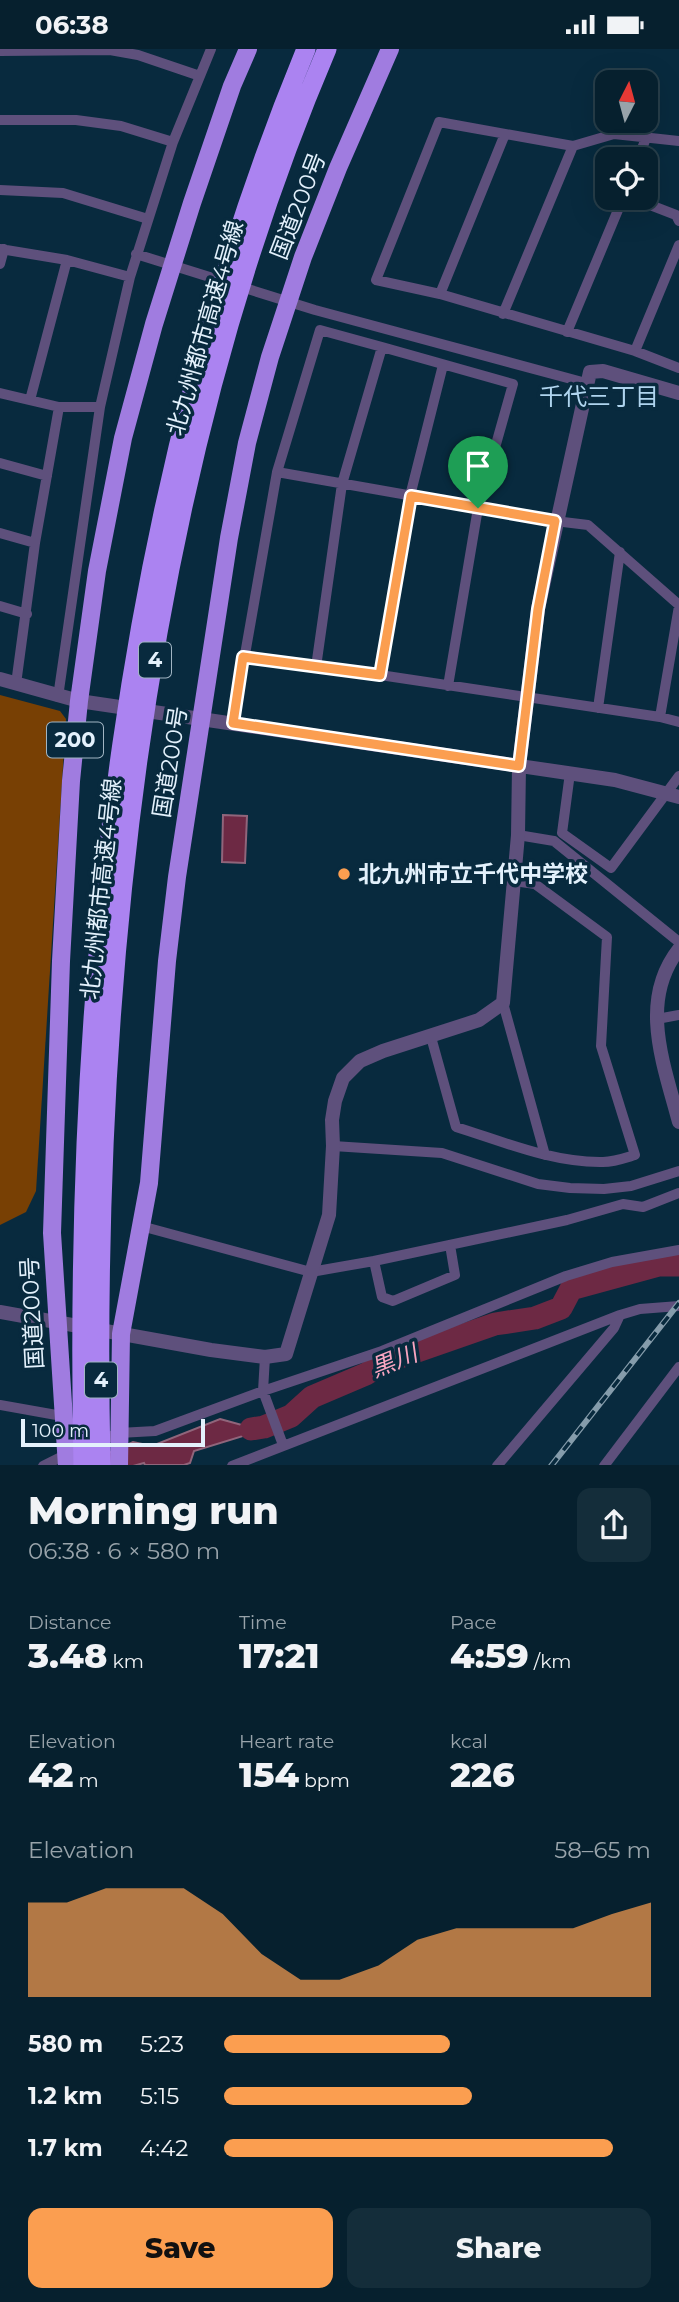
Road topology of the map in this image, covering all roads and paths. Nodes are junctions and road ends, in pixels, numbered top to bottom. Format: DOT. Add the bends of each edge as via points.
graph roads {
  1 [pos="211,49"];
  2 [pos="248,49"];
  3 [pos="306,49"];
  4 [pos="327,49"];
  5 [pos="390,49"];
  6 [pos="0,51"];
  7 [pos="200,76"];
  8 [pos="0,120"];
  9 [pos="505,134"];
  10 [pos="646,138"];
  11 [pos="679,141"];
  12 [pos="173,142"];
  13 [pos="573,146"];
  14 [pos="643,147"];
  15 [pos="0,190"];
  16 [pos="658,208"];
  17 [pos="618,210"];
  18 [pos="148,219"];
  19 [pos="679,221"];
  20 [pos="679,245"];
  21 [pos="2,249"];
  22 [pos="136,254"];
  23 [pos="67,260"];
  24 [pos="0,264"];
  25 [pos="130,277"];
  26 [pos="440,294"];
  27 [pos="503,314"];
  28 [pos="567,332"];
  29 [pos="382,347"];
  30 [pos="635,351"];
  31 [pos="443,365"];
  32 [pos="679,368"];
  33 [pos="586,383"];
  34 [pos="0,393"];
  35 [pos="679,393"];
  36 [pos="30,400"];
  37 [pos="59,407"];
  38 [pos="100,407"];
  39 [pos="0,463"];
  40 [pos="277,472"];
  41 [pos="47,476"];
  42 [pos="342,484"];
  43 [pos="411,496"];
  44 [pos="478,508"];
  45 [pos="555,521"];
  46 [pos="0,533"];
  47 [pos="35,543"];
  48 [pos="620,552"];
  49 [pos="679,605"];
  50 [pos="0,606"];
  51 [pos="27,614"];
  52 [pos="243,657"];
  53 [pos="316,667"];
  54 [pos="380,675"];
  55 [pos="0,679"];
  56 [pos="16,684"];
  57 [pos="448,686"];
  58 [pos="58,697"];
  59 [pos="527,698"];
  60 [pos="79,701"];
  61 [pos="598,708"];
  62 [pos="660,717"];
  63 [pos="192,718"];
  64 [pos="679,722"];
  65 [pos="233,723"];
  66 [pos="519,766"];
  67 [pos="570,773"];
  68 [pos="679,776"];
  69 [pos="673,795"];
  70 [pos="518,835"];
  71 [pos="514,881"];
  72 [pos="679,942"];
  73 [pos="679,949"];
  74 [pos="503,1003"];
  75 [pos="679,1014"];
  76 [pos="657,1019"];
  77 [pos="431,1037"];
  78 [pos="679,1122"];
  79 [pos="333,1146"];
  80 [pos="545,1155"];
  81 [pos="679,1171"];
  82 [pos="679,1193"];
  83 [pos="141,1226"];
  84 [pos="450,1245"];
  85 [pos="679,1250"];
  86 [pos="374,1261"];
  87 [pos="311,1272"];
  88 [pos="91,1294"];
  89 [pos="679,1306"];
  90 [pos="0,1311"];
  91 [pos="620,1315"];
  92 [pos="59,1322"];
  93 [pos="121,1334"];
  94 [pos="265,1357"];
  95 [pos="679,1367"];
  96 [pos="265,1394"];
  97 [pos="0,1405"];
  98 [pos="62,1416"];
  99 [pos="119,1436"];
  100 [pos="283,1442"];
  101 [pos="71,1462"];
  102 [pos="43,1465"];
  103 [pos="101,1465"];
  104 [pos="119,1465"];
  105 [pos="232,1465"];
  106 [pos="497,1465"];
  107 [pos="604,1465"];
  1 -- 7 [label="street"];
  2 -- 60 [label="highway, 国道200号 / 200" via="192,203 122,438"];
  3 -- 88 [label="highway, 北九州都市高速4号線 / 4" via="246,207 177,445 130,691 111,828 86,1132"];
  4 -- 88 [label="highway, 北九州都市高速4号線 / 4" via="276,178 227,332 195,451 168,584 129,831"];
  5 -- 63 [label="highway, 国道200号" via="303,257 267,369 247,443"];
  6 -- 7 [label="street" via="110,50"];
  7 -- 12 [label="street"];
  8 -- 12 [label="street" via="76,120 121,126"];
  9 -- 13 [label="street"];
  9 -- 26 [label="street"];
  9 -- 26 [label="street" via="439,122 376,280"];
  10 -- 11 [label="street"];
  10 -- 13 [label="street" via="614,134"];
  10 -- 14 [label="street"];
  12 -- 18 [label="street"];
  13 -- 27 [label="street"];
  15 -- 18 [label="street" via="63,193"];
  16 -- 19 [label="street" via="676,215"];
  17 -- 28 [label="street"];
  18 -- 22 [label="street"];
  20 -- 30 [label="street"];
  21 -- 23 [label="street"];
  21 -- 24 [label="street"];
  22 -- 25 [label="street"];
  22 -- 33 [label="street" via="315,310"];
  23 -- 25 [label="street"];
  23 -- 36 [label="street"];
  25 -- 38 [label="street"];
  26 -- 27 [label="street"];
  27 -- 28 [label="street"];
  28 -- 30 [label="street"];
  29 -- 31 [label="street"];
  29 -- 40 [label="street" via="320,330"];
  29 -- 42 [label="street"];
  30 -- 32 [label="street"];
  31 -- 43 [label="street"];
  31 -- 44 [label="street" via="513,384"];
  33 -- 35 [label="street" via="590,372 603,371"];
  33 -- 45 [label="street"];
  34 -- 36 [label="street"];
  36 -- 37 [label="street"];
  37 -- 38 [label="street"];
  37 -- 41 [label="street"];
  38 -- 58 [label="street"];
  39 -- 41 [label="street"];
  40 -- 42 [label="street"];
  40 -- 52 [label="street"];
  41 -- 47 [label="street"];
  42 -- 43 [label="street"];
  42 -- 53 [label="street"];
  43 -- 44 [label="street"];
  43 -- 54 [label="street"];
  44 -- 45 [label="street"];
  44 -- 57 [label="street"];
  45 -- 48 [label="street" via="588,525"];
  45 -- 59 [label="street"];
  46 -- 47 [label="street"];
  47 -- 51 [label="street"];
  48 -- 49 [label="street"];
  48 -- 61 [label="street"];
  49 -- 62 [label="street"];
  50 -- 51 [label="street"];
  51 -- 56 [label="street"];
  52 -- 53 [label="street"];
  52 -- 65 [label="street"];
  53 -- 54 [label="street"];
  54 -- 57 [label="street"];
  55 -- 56 [label="street"];
  56 -- 58 [label="street"];
  57 -- 59 [label="street"];
  58 -- 60 [label="street"];
  59 -- 61 [label="street"];
  59 -- 66 [label="street"];
  60 -- 63 [label="street"];
  60 -- 92 [label="highway, 国道200号 / 200" via="71,781 54,1148 52,1233"];
  61 -- 62 [label="street"];
  62 -- 64 [label="street"];
  63 -- 65 [label="street"];
  63 -- 83 [label="highway, 国道200号" via="149,1183"];
  65 -- 66 [label="street"];
  66 -- 67 [label="street"];
  66 -- 70 [label="street"];
  67 -- 69 [label="street"];
  67 -- 69 [label="street" via="562,833 611,868"];
  68 -- 69 [label="street"];
  70 -- 71 [label="street"];
  70 -- 72 [label="street" via="554,841"];
  71 -- 74 [label="street"];
  71 -- 80 [label="street" via="536,884 607,937 601,1047 635,1155 606,1162"];
  73 -- 76 [label="street" via="659,985"];
  74 -- 77 [label="street" via="479,1020"];
  74 -- 80 [label="street"];
  75 -- 76 [label="street"];
  76 -- 78 [label="street" via="657,1039"];
  77 -- 79 [label="street" via="360,1061 343,1078 334,1101"];
  77 -- 80 [label="street" via="456,1127"];
  79 -- 81 [label="street" via="442,1153 538,1184 570,1188 631,1186"];
  79 -- 87 [label="street" via="329,1215"];
  82 -- 84 [label="street" via="643,1207 624,1204"];
  83 -- 87 [label="street"];
  83 -- 93 [label="highway, 国道200号"];
  84 -- 86 [label="street"];
  84 -- 86 [label="street" via="455,1275 393,1301 382,1297"];
  85 -- 96 [label="street" via="566,1276"];
  86 -- 87 [label="street"];
  87 -- 94 [label="street" via="286,1354"];
  88 -- 101 [label="highway, 北九州都市高速4号線 / 4"];
  88 -- 103 [label="highway, 北九州都市高速4号線 / 4"];
  89 -- 91 [label="street" via="640,1308"];
  90 -- 92 [label="street"];
  91 -- 100 [label="street"];
  91 -- 106 [label="street" via="614,1328"];
  92 -- 93 [label="street"];
  92 -- 98 [label="highway, 国道200号 / 200"];
  93 -- 94 [label="street"];
  93 -- 99 [label="highway, 国道200号"];
  94 -- 96 [label="street"];
  95 -- 107 [label="street"];
  96 -- 99 [label="street" via="155,1431"];
  96 -- 100 [label="street"];
  97 -- 98 [label="street"];
  98 -- 101 [label="highway, 国道200号 / 200"];
  99 -- 101 [label="street"];
  99 -- 104 [label="highway, 国道200号"];
  100 -- 105 [label="street"];
  101 -- 102 [label="street"];
}
